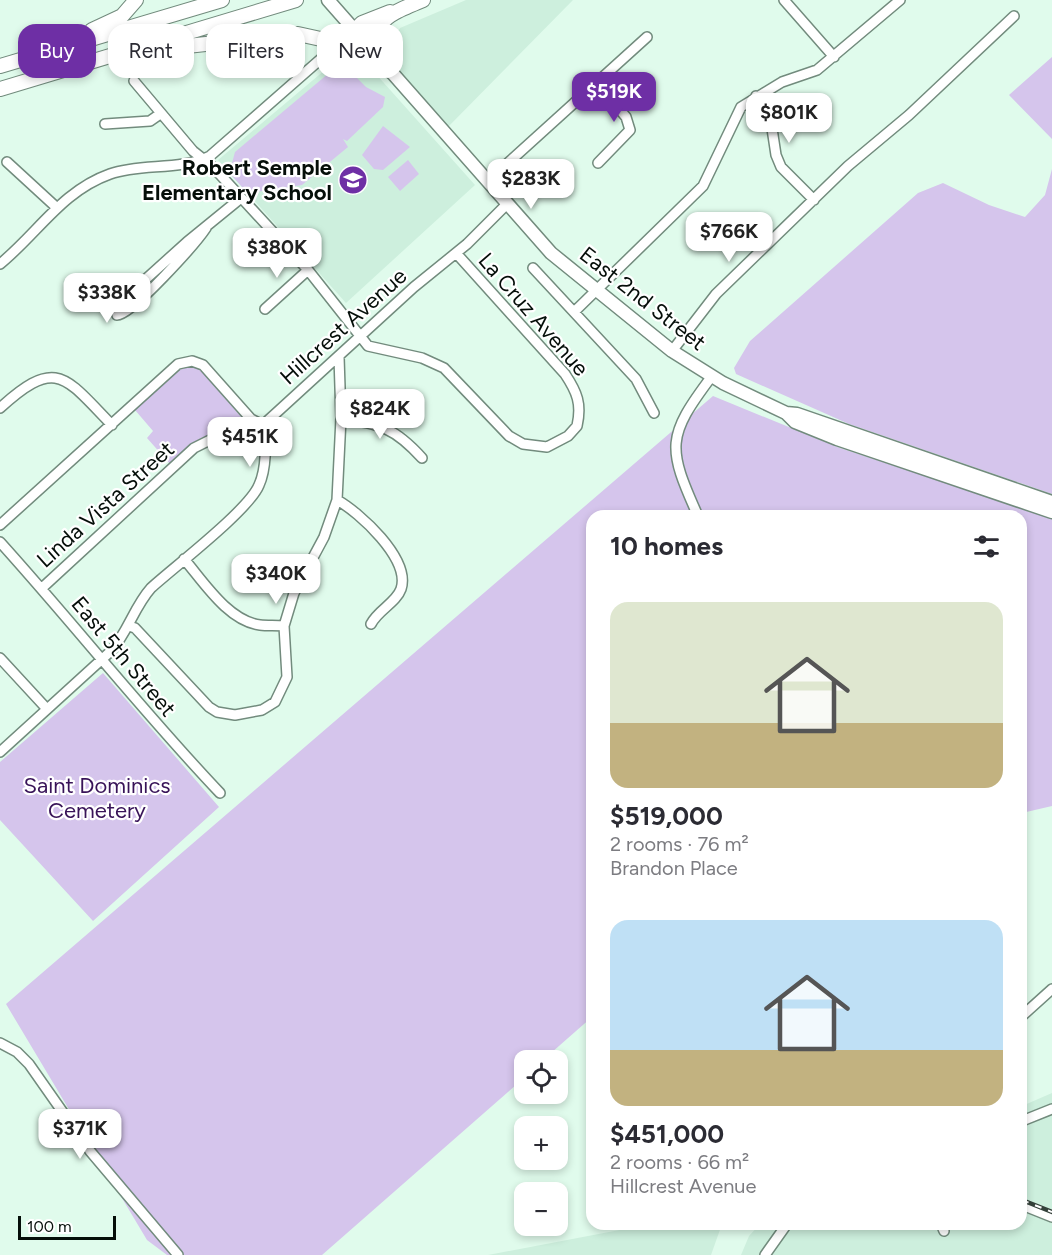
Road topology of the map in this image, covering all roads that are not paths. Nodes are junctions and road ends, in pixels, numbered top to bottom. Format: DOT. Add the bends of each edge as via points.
graph roads {
  1 [pos="136,0"];
  2 [pos="222,0"];
  3 [pos="296,0"];
  4 [pos="328,0"];
  5 [pos="423,0"];
  6 [pos="784,0"];
  7 [pos="900,0"];
  8 [pos="398,10"];
  9 [pos="1014,16"];
  10 [pos="350,24"];
  11 [pos="361,24"];
  12 [pos="383,24"];
  13 [pos="96,28"];
  14 [pos="647,37"];
  15 [pos="96,38"];
  16 [pos="317,38"];
  17 [pos="834,57"];
  18 [pos="96,60"];
  19 [pos="18,61"];
  20 [pos="317,62"];
  21 [pos="0,66"];
  22 [pos="37,78"];
  23 [pos="397,78"];
  24 [pos="134,81"];
  25 [pos="597,83"];
  26 [pos="0,90"];
  27 [pos="756,96"];
  28 [pos="160,114"];
  29 [pos="105,124"];
  30 [pos="202,159"];
  31 [pos="7,162"];
  32 [pos="598,163"];
  33 [pos="488,181"];
  34 [pos="241,198"];
  35 [pos="814,200"];
  36 [pos="506,205"];
  37 [pos="56,207"];
  38 [pos="206,228"];
  39 [pos="456,253"];
  40 [pos="0,264"];
  41 [pos="533,268"];
  42 [pos="308,270"];
  43 [pos="596,292"];
  44 [pos="265,309"];
  45 [pos="574,312"];
  46 [pos="360,336"];
  47 [pos="672,351"];
  48 [pos="339,357"];
  49 [pos="712,376"];
  50 [pos="0,408"];
  51 [pos="654,413"];
  52 [pos="786,413"];
  53 [pos="341,418"];
  54 [pos="112,425"];
  55 [pos="263,425"];
  56 [pos="422,458"];
  57 [pos="337,500"];
  58 [pos="1052,502"];
  59 [pos="695,510"];
  60 [pos="1052,512"];
  61 [pos="0,525"];
  62 [pos="0,542"];
  63 [pos="184,559"];
  64 [pos="42,588"];
  65 [pos="371,624"];
  66 [pos="129,626"];
  67 [pos="284,626"];
  68 [pos="0,658"];
  69 [pos="102,660"];
  70 [pos="47,709"];
  71 [pos="0,752"];
  72 [pos="220,793"];
  73 [pos="1052,989"];
  74 [pos="1027,1012"];
  75 [pos="0,1043"];
  76 [pos="1052,1109"];
  77 [pos="1027,1119"];
  78 [pos="1027,1207"];
  79 [pos="1052,1217"];
  80 [pos="783,1230"];
  81 [pos="766,1253"];
  82 [pos="178,1255"];
  1 -- 13 [label="highway" via="122,16"];
  2 -- 15 [label="highway"];
  3 -- 18 [label="highway"];
  4 -- 10 [label="main road, East 2nd Street"];
  5 -- 8 [label="highway"];
  6 -- 17 [label="street"];
  7 -- 17 [label="street"];
  8 -- 11 [label="highway"];
  8 -- 12 [label="highway"];
  9 -- 35 [label="street"];
  14 -- 25 [label="street"];
  16 -- 18 [label="highway" via="298,34 183,44"];
  17 -- 27 [label="street" via="817,70"];
  19 -- 21 [label="highway"];
  20 -- 30 [label="street"];
  22 -- 26 [label="highway"];
  23 -- 33 [label="main road, East 2nd Street"];
  24 -- 28 [label="street"];
  25 -- 32 [label="street" via="626,117 630,130"];
  25 -- 33 [label="street"];
  27 -- 35 [label="street" via="771,122 782,167"];
  27 -- 43 [label="street" via="741,107 703,186"];
  28 -- 29 [label="street" via="150,122"];
  28 -- 30 [label="street"];
  30 -- 34 [label="street"];
  30 -- 37 [label="street" via="111,174 83,186"];
  31 -- 37 [label="street"];
  33 -- 36 [label="main road, East 2nd Street"];
  34 -- 38 [label="street"];
  34 -- 42 [label="street"];
  35 -- 47 [label="street" via="716,294"];
  36 -- 39 [label="street, Hillcrest Avenue"];
  36 -- 43 [label="main road, East 2nd Street" via="551,253"];
  37 -- 40 [label="street" via="18,250"];
  38 -- 38 [label="street" via="116,306 117,315 125,313 194,248"];
  39 -- 46 [label="street, Hillcrest Avenue"];
  39 -- 46 [label="street, La Cruz Avenue" via="575,389 580,413 577,426 568,436 547,447 532,447 514,440 444,368 422,358 372,348"];
  41 -- 45 [label="street"];
  42 -- 44 [label="street"];
  42 -- 46 [label="street"];
  43 -- 45 [label="street"];
  43 -- 47 [label="main road, East 2nd Street"];
  45 -- 51 [label="street" via="636,379"];
  46 -- 48 [label="street, Hillcrest Avenue"];
  47 -- 49 [label="main road, East 2nd Street"];
  48 -- 53 [label="street"];
  48 -- 55 [label="street, Hillcrest Avenue"];
  49 -- 52 [label="main road, East 2nd Street"];
  49 -- 59 [label="street" via="684,414 675,439 679,471"];
  50 -- 54 [label="street" via="25,385 51,378 75,387"];
  52 -- 58 [label="main road, East 2nd Street"];
  52 -- 60 [label="main road, East 2nd Street" via="795,422 837,438"];
  53 -- 56 [label="street" via="398,434"];
  53 -- 57 [label="street"];
  54 -- 55 [label="street" via="178,364 192,361 203,365 251,419"];
  54 -- 61 [label="street"];
  55 -- 63 [label="street" via="259,486 244,505"];
  55 -- 64 [label="street, Linda Vista Street" via="194,448"];
  57 -- 65 [label="street" via="352,508 383,541 401,571 398,595"];
  57 -- 67 [label="street" via="324,537 294,593"];
  62 -- 64 [label="street, East 5th Street"];
  63 -- 66 [label="street" via="145,594"];
  63 -- 67 [label="street" via="237,614 260,625"];
  64 -- 69 [label="street, East 5th Street"];
  66 -- 67 [label="street" via="209,707 217,712 243,715 262,710 275,702 280,693 287,677"];
  66 -- 69 [label="street"];
  68 -- 70 [label="street"];
  69 -- 70 [label="street"];
  69 -- 72 [label="street, East 5th Street"];
  70 -- 71 [label="street"];
  73 -- 74 [label="street"];
  75 -- 82 [label="street" via="29,1064 90,1151"];
  76 -- 77 [label="street"];
  78 -- 79 [label="street"];
  80 -- 81 [label="street"];
}
